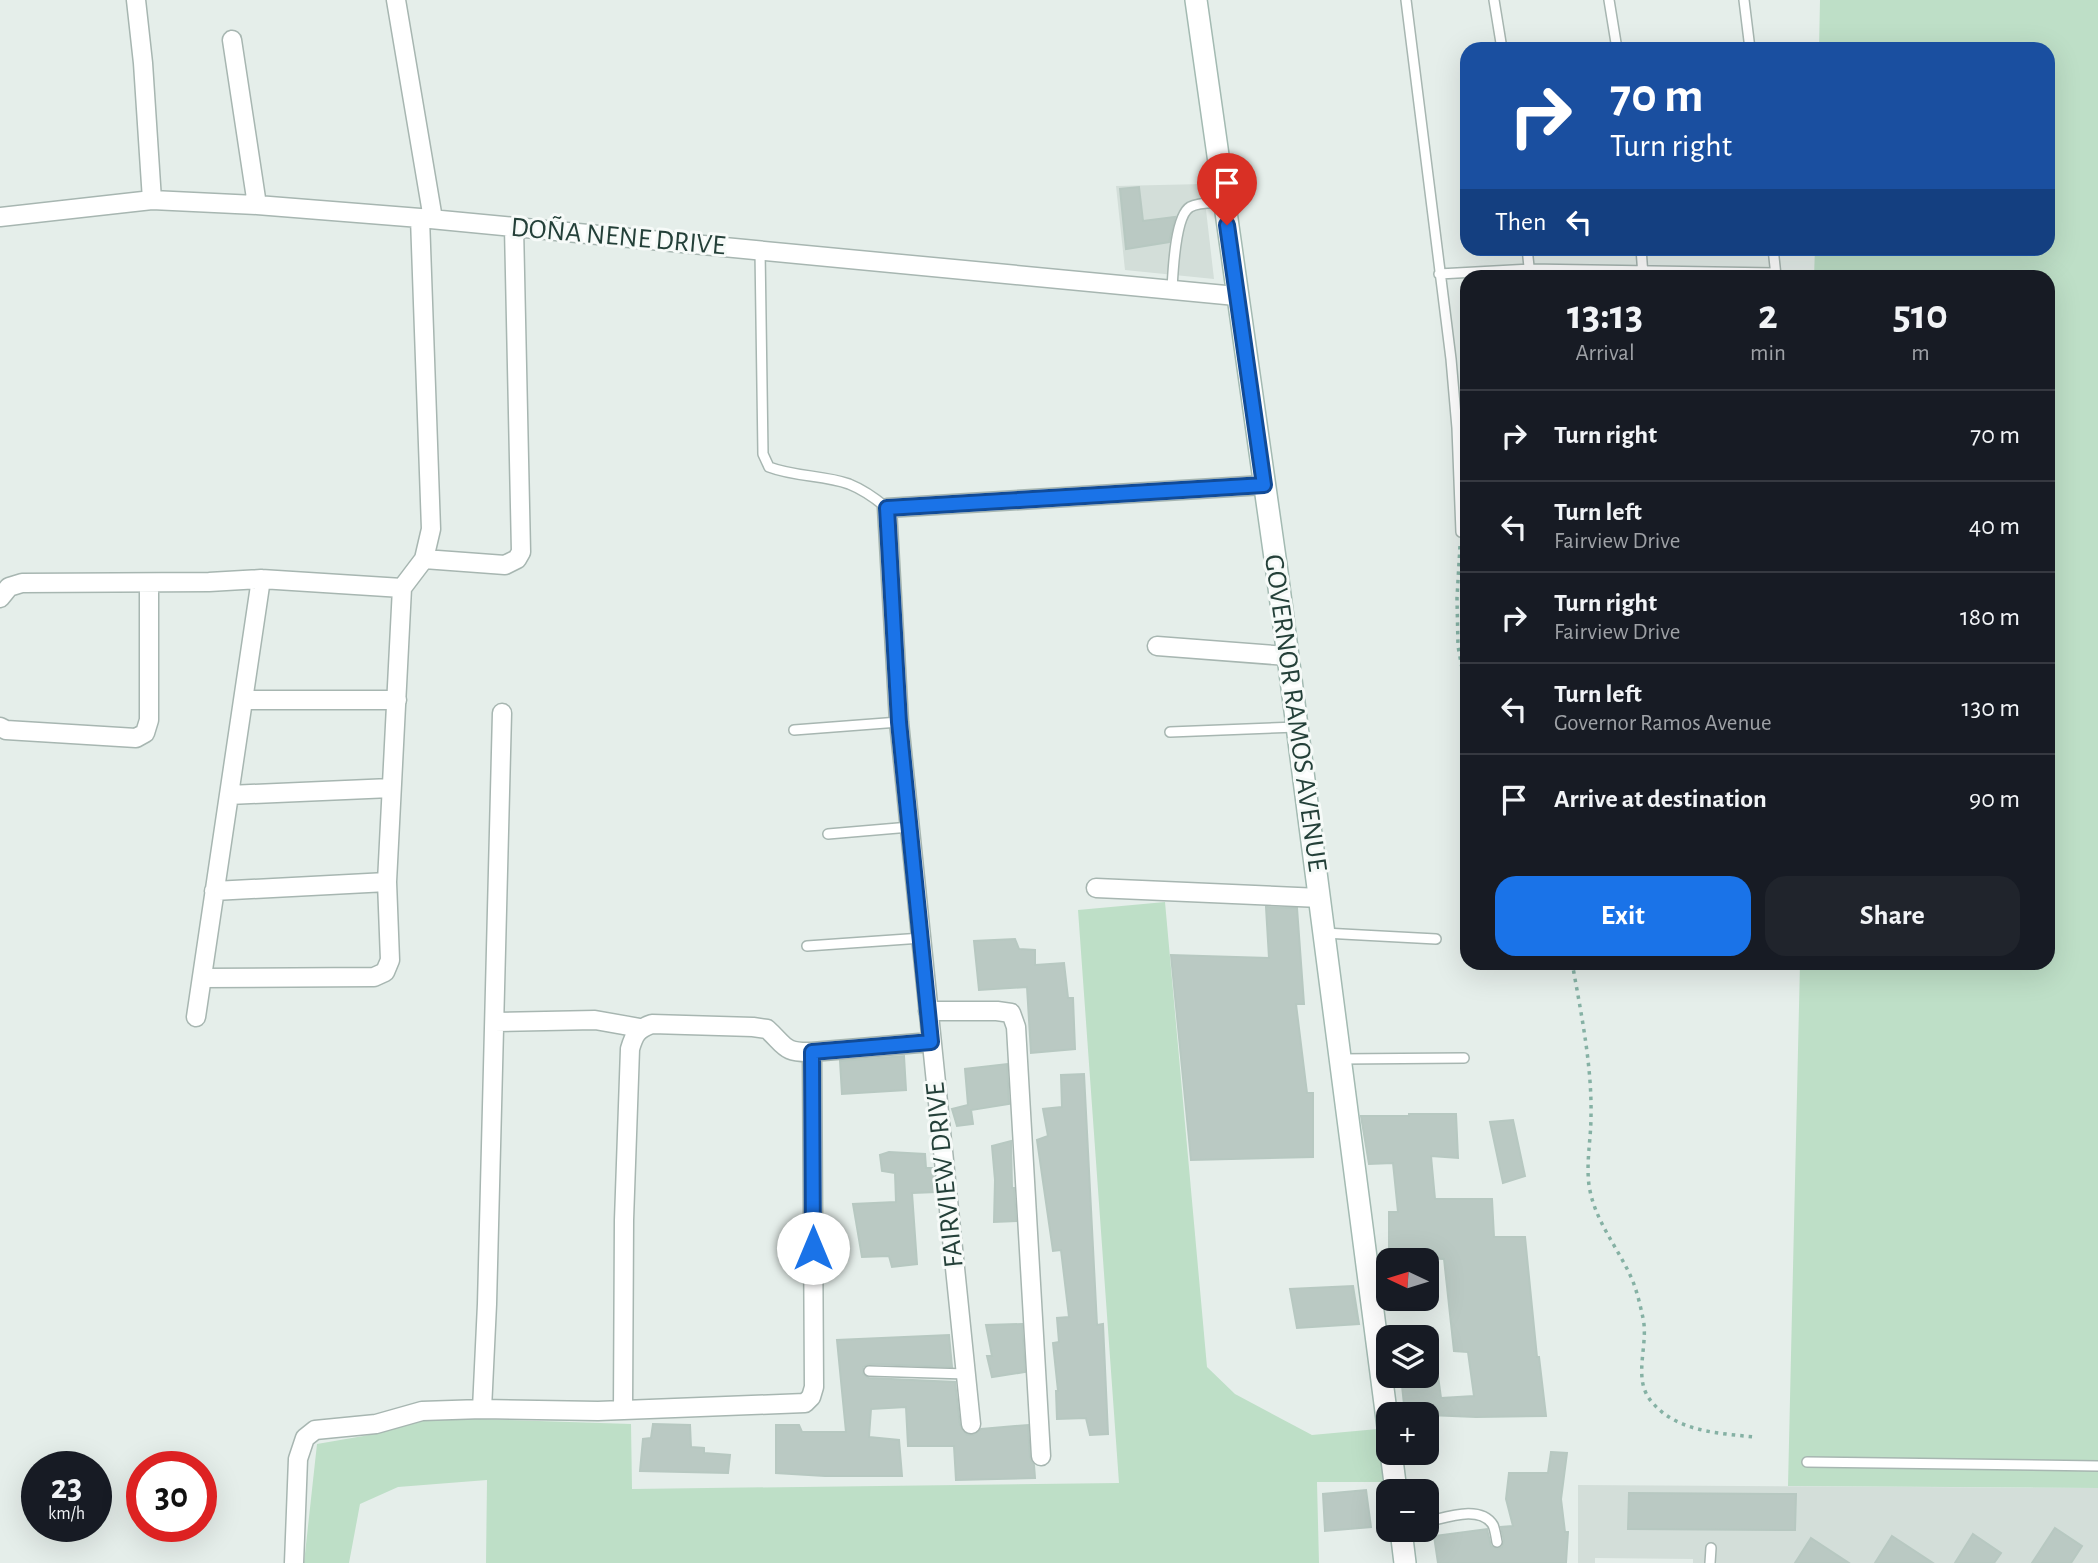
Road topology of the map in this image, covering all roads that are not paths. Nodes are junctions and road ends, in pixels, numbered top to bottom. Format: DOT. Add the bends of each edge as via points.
graph roads {
  1 [pos="136,0"];
  2 [pos="396,0"];
  3 [pos="1196,0"];
  4 [pos="1406,0"];
  5 [pos="1494,0"];
  6 [pos="1609,0"];
  7 [pos="1744,0"];
  8 [pos="232,40"];
  9 [pos="1501,42"];
  10 [pos="1616,42"];
  11 [pos="1749,42"];
  12 [pos="152,200"];
  13 [pos="1224,202"];
  14 [pos="257,205"];
  15 [pos="0,217"];
  16 [pos="427,218"];
  17 [pos="514,227"];
  18 [pos="760,250"];
  19 [pos="1439,274"];
  20 [pos="1460,274"];
  21 [pos="1172,289"];
  22 [pos="1236,296"];
  23 [pos="1264,485"];
  24 [pos="1460,506"];
  25 [pos="887,508"];
  26 [pos="424,559"];
  27 [pos="261,579"];
  28 [pos="149,583"];
  29 [pos="402,588"];
  30 [pos="0,598"];
  31 [pos="1157,646"];
  32 [pos="1287,656"];
  33 [pos="243,700"];
  34 [pos="397,700"];
  35 [pos="502,713"];
  36 [pos="899,722"];
  37 [pos="1297,726"];
  38 [pos="0,727"];
  39 [pos="794,730"];
  40 [pos="1170,732"];
  41 [pos="391,788"];
  42 [pos="229,795"];
  43 [pos="909,827"];
  44 [pos="828,834"];
  45 [pos="387,882"];
  46 [pos="1096,888"];
  47 [pos="214,891"];
  48 [pos="1320,898"];
  49 [pos="1324,933"];
  50 [pos="922,938"];
  51 [pos="1436,939"];
  52 [pos="807,946"];
  53 [pos="202,978"];
  54 [pos="929,1011"];
  55 [pos="196,1017"];
  56 [pos="495,1022"];
  57 [pos="640,1028"];
  58 [pos="931,1042"];
  59 [pos="812,1052"];
  60 [pos="1464,1058"];
  61 [pos="1339,1059"];
  62 [pos="869,1371"];
  63 [pos="966,1374"];
  64 [pos="1385,1402"];
  65 [pos="482,1409"];
  66 [pos="623,1410"];
  67 [pos="971,1424"];
  68 [pos="1041,1456"];
  69 [pos="1807,1462"];
  70 [pos="2098,1466"];
  71 [pos="1439,1520"];
  72 [pos="1402,1542"];
  73 [pos="1497,1542"];
  74 [pos="1711,1548"];
  75 [pos="294,1563"];
  76 [pos="1405,1563"];
  77 [pos="1710,1563"];
  1 -- 12 [label="street"];
  2 -- 16 [label="street"];
  3 -- 13 [label="main road, GOVERNOR RAMOS AVENUE"];
  4 -- 19 [label="lane"];
  5 -- 9 [label="lane"];
  6 -- 10 [label="lane"];
  7 -- 11 [label="lane"];
  8 -- 14 [label="street"];
  12 -- 14 [label="street, DOÑA NENE DRIVE"];
  12 -- 15 [label="street, DOÑA NENE DRIVE"];
  13 -- 21 [label="lane" via="1186,210"];
  13 -- 22 [label="main road, GOVERNOR RAMOS AVENUE"];
  14 -- 16 [label="street, DOÑA NENE DRIVE"];
  16 -- 17 [label="street, DOÑA NENE DRIVE"];
  16 -- 26 [label="street" via="432,529"];
  17 -- 18 [label="street, DOÑA NENE DRIVE"];
  17 -- 26 [label="street" via="522,552 505,565"];
  18 -- 21 [label="street, DOÑA NENE DRIVE"];
  18 -- 25 [label="lane" via="763,454 769,467 848,484"];
  19 -- 20 [label="lane"];
  19 -- 24 [label="lane" via="1457,428"];
  21 -- 22 [label="street, DOÑA NENE DRIVE"];
  22 -- 23 [label="main road, GOVERNOR RAMOS AVENUE"];
  23 -- 25 [label="street"];
  23 -- 32 [label="main road, GOVERNOR RAMOS AVENUE"];
  25 -- 36 [label="street, FAIRVIEW DRIVE"];
  26 -- 29 [label="street"];
  27 -- 28 [label="street"];
  27 -- 29 [label="street"];
  27 -- 33 [label="street"];
  28 -- 30 [label="street" via="22,583 9,587"];
  28 -- 38 [label="street" via="149,720 145,733 136,737"];
  29 -- 34 [label="street"];
  31 -- 32 [label="street"];
  32 -- 37 [label="main road, GOVERNOR RAMOS AVENUE"];
  33 -- 34 [label="street"];
  33 -- 42 [label="street"];
  34 -- 41 [label="street"];
  35 -- 56 [label="street"];
  36 -- 39 [label="lane"];
  36 -- 43 [label="street, FAIRVIEW DRIVE"];
  37 -- 40 [label="lane"];
  37 -- 48 [label="main road, GOVERNOR RAMOS AVENUE"];
  41 -- 42 [label="street"];
  41 -- 45 [label="street"];
  42 -- 47 [label="street"];
  43 -- 44 [label="lane"];
  43 -- 50 [label="street, FAIRVIEW DRIVE"];
  45 -- 47 [label="street"];
  45 -- 53 [label="street" via="390,960 385,972 374,977"];
  46 -- 48 [label="street"];
  47 -- 53 [label="street"];
  48 -- 49 [label="main road, GOVERNOR RAMOS AVENUE"];
  49 -- 51 [label="lane"];
  49 -- 61 [label="main road, GOVERNOR RAMOS AVENUE"];
  50 -- 52 [label="lane"];
  50 -- 54 [label="street, FAIRVIEW DRIVE"];
  53 -- 55 [label="street"];
  54 -- 58 [label="street, FAIRVIEW DRIVE"];
  54 -- 68 [label="street" via="1011,1013 1016,1027"];
  56 -- 57 [label="street" via="595,1020"];
  56 -- 65 [label="street"];
  57 -- 59 [label="street" via="652,1024 760,1028 767,1029 783,1047 797,1053"];
  57 -- 66 [label="street" via="630,1049"];
  58 -- 59 [label="street"];
  58 -- 63 [label="street, FAIRVIEW DRIVE"];
  59 -- 66 [label="street" via="811,1397 799,1404"];
  60 -- 61 [label="lane"];
  61 -- 64 [label="main road, GOVERNOR RAMOS AVENUE"];
  62 -- 63 [label="lane"];
  63 -- 67 [label="street, FAIRVIEW DRIVE"];
  65 -- 66 [label="street"];
  65 -- 75 [label="street" via="422,1410 376,1424 315,1430 305,1438 299,1459"];
  69 -- 70 [label="lane"];
  71 -- 73 [label="lane" via="1475,1513 1483,1516 1493,1525"];
  72 -- 76 [label="main road"];
  74 -- 77 [label="lane"];
}
